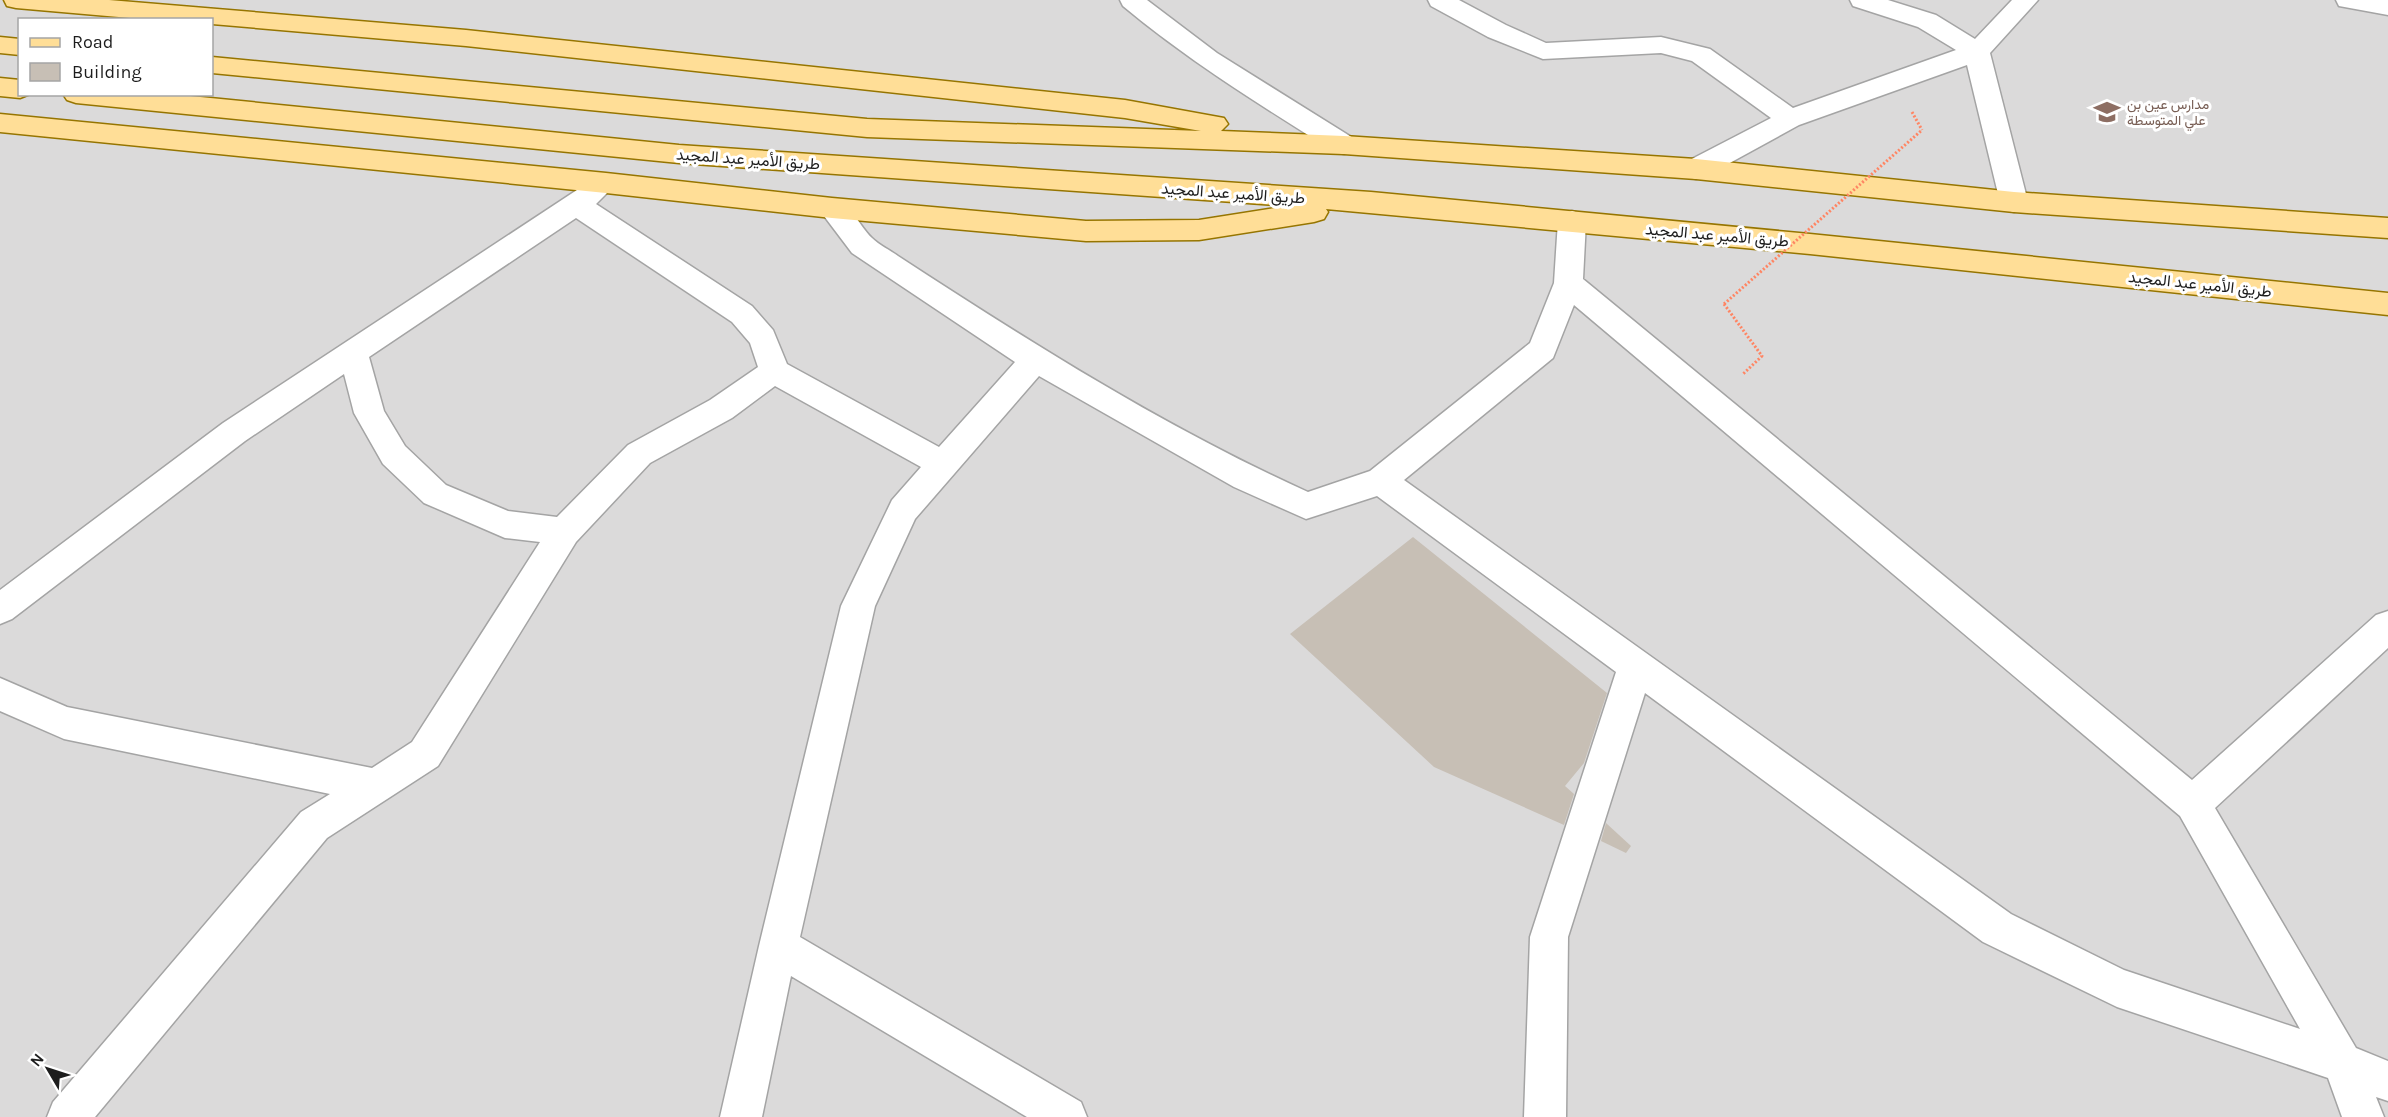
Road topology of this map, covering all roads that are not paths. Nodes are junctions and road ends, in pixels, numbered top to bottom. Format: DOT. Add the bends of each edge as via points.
graph roads {
  1 [pos="16,0"];
  2 [pos="1132,0"];
  3 [pos="1440,0"];
  4 [pos="1862,0"];
  5 [pos="2026,0"];
  6 [pos="2348,0"];
  7 [pos="124,4"];
  8 [pos="2388,7"];
  9 [pos="0,45"];
  10 [pos="18,47"];
  11 [pos="1977,52"];
  12 [pos="213,65"];
  13 [pos="0,87"];
  14 [pos="18,89"];
  15 [pos="96,96"];
  16 [pos="1790,119"];
  17 [pos="0,123"];
  18 [pos="1344,146"];
  19 [pos="1696,169"];
  20 [pos="606,183"];
  21 [pos="1371,202"];
  22 [pos="2014,202"];
  23 [pos="577,206"];
  24 [pos="832,208"];
  25 [pos="1572,222"];
  26 [pos="2388,228"];
  27 [pos="1568,283"];
  28 [pos="2388,304"];
  29 [pos="353,353"];
  30 [pos="1035,360"];
  31 [pos="774,371"];
  32 [pos="944,464"];
  33 [pos="1381,481"];
  34 [pos="564,532"];
  35 [pos="0,609"];
  36 [pos="2388,626"];
  37 [pos="1636,665"];
  38 [pos="0,694"];
  39 [pos="376,786"];
  40 [pos="2193,804"];
  41 [pos="778,946"];
  42 [pos="2342,1063"];
  43 [pos="2388,1081"];
  44 [pos="68,1117"];
  45 [pos="741,1117"];
  46 [pos="1066,1117"];
  47 [pos="1545,1117"];
  48 [pos="2363,1117"];
  1 -- 7 [label="main road"];
  2 -- 18 [label="street" via="1236,76"];
  3 -- 16 [label="street" via="1543,51 1661,45 1701,55"];
  4 -- 11 [label="street" via="1927,21"];
  5 -- 11 [label="street"];
  6 -- 8 [label="street"];
  7 -- 18 [label="main road" via="1125,109"];
  9 -- 10 [label="main road"];
  11 -- 16 [label="street"];
  11 -- 22 [label="street"];
  12 -- 18 [label="main road" via="867,129"];
  13 -- 14 [label="main road"];
  15 -- 21 [label="main road, طريق الأمير عبد المجيد" via="679,154"];
  16 -- 19 [label="street"];
  17 -- 20 [label="main road"];
  18 -- 19 [label="main road"];
  19 -- 22 [label="main road"];
  20 -- 23 [label="street"];
  20 -- 24 [label="main road"];
  21 -- 24 [label="main road" via="1188,230 1086,231"];
  21 -- 25 [label="main road, طريق الأمير عبد المجيد"];
  22 -- 26 [label="main road"];
  23 -- 29 [label="street"];
  23 -- 31 [label="street" via="742,314 763,338"];
  24 -- 30 [label="street" via="862,246"];
  25 -- 27 [label="street"];
  25 -- 28 [label="main road, طريق الأمير عبد المجيد"];
  27 -- 33 [label="street" via="1542,350"];
  27 -- 40 [label="street"];
  29 -- 34 [label="street" via="369,413 394,455 435,494 505,524"];
  29 -- 35 [label="street" via="234,432"];
  30 -- 32 [label="street"];
  30 -- 33 [label="street" via="1245,478 1306,506"];
  31 -- 32 [label="street"];
  31 -- 34 [label="street" via="721,409 639,454"];
  32 -- 41 [label="street" via="903,510 858,606"];
  33 -- 37 [label="street"];
  34 -- 39 [label="street" via="425,754"];
  36 -- 40 [label="street"];
  37 -- 42 [label="street" via="1997,928 2117,987"];
  37 -- 47 [label="street" via="1549,937"];
  38 -- 39 [label="street" via="64,723"];
  39 -- 44 [label="street" via="314,825"];
  40 -- 42 [label="street"];
  41 -- 45 [label="street"];
  41 -- 46 [label="street"];
  42 -- 43 [label="street"];
  42 -- 48 [label="street"];
}
